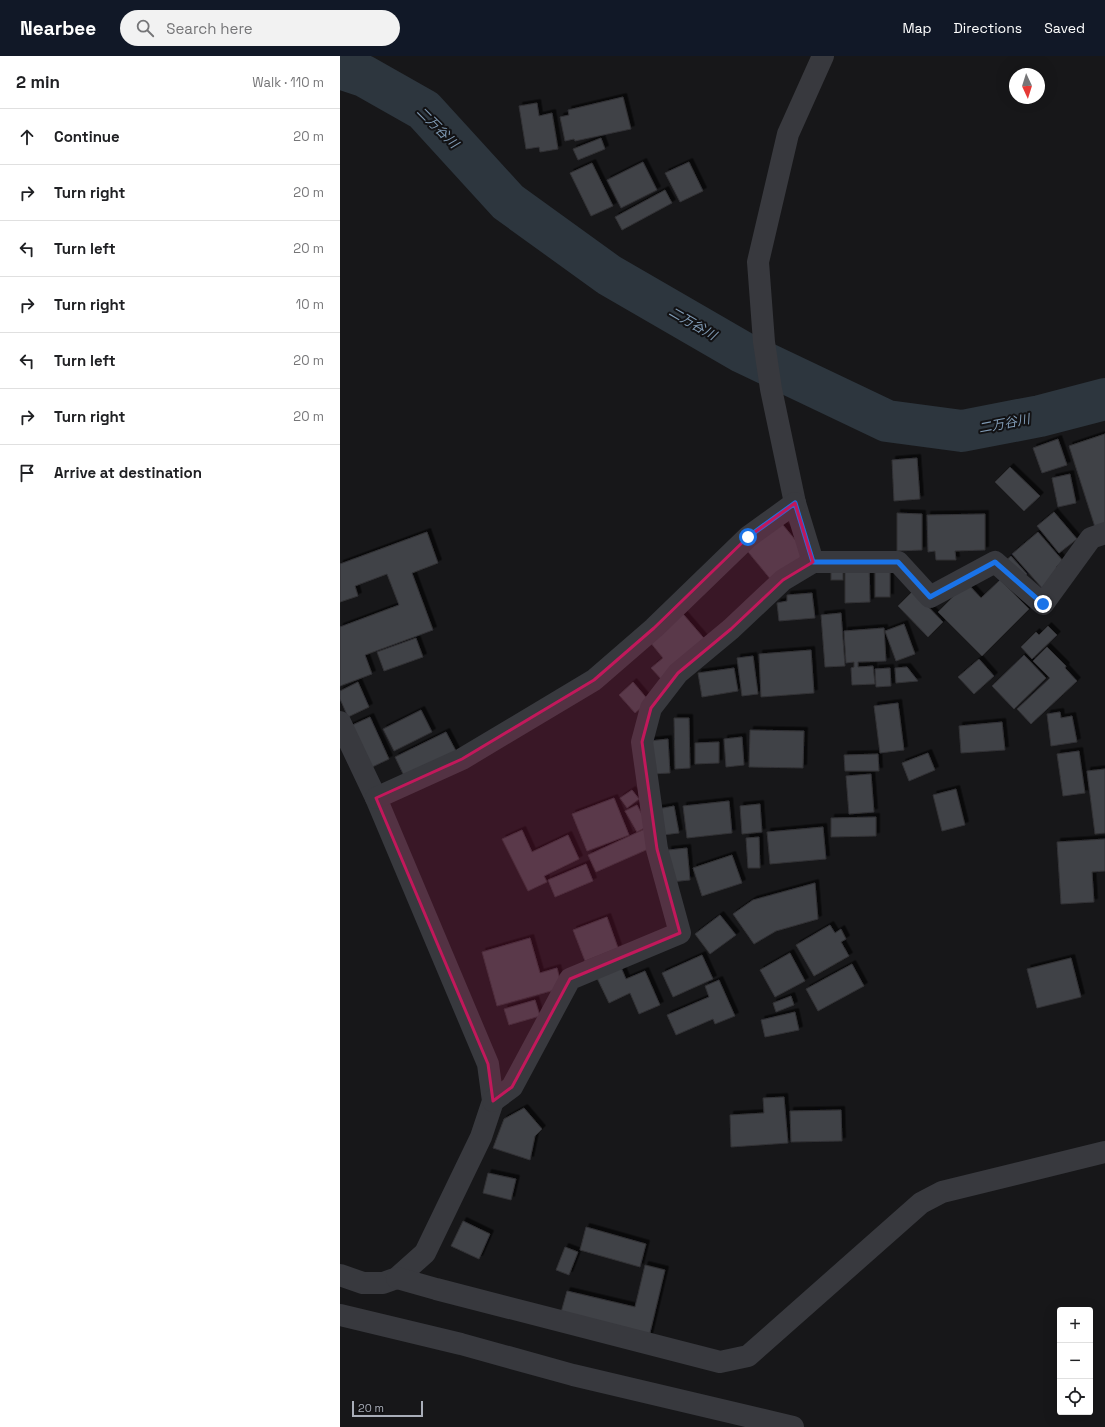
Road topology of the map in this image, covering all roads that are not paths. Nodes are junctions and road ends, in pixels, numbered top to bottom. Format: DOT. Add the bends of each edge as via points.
graph roads {
  1 [pos="823,56"];
  2 [pos="795,503"];
  3 [pos="1105,533"];
  4 [pos="813,562"];
  5 [pos="340,722"];
  6 [pos="376,798"];
  7 [pos="493,1101"];
  8 [pos="1105,1152"];
  9 [pos="340,1275"];
  10 [pos="397,1278"];
  11 [pos="340,1315"];
  12 [pos="794,1427"];
  1 -- 2 [label="street" via="788,134 758,262 764,342 771,389"];
  2 -- 4 [label="street"];
  2 -- 6 [label="street" via="748,537 654,628 594,680 462,759"];
  3 -- 4 [label="street" via="1091,538 1043,604 995,562 930,597 898,562"];
  4 -- 7 [label="street" via="783,580 731,629 678,673 651,708 642,742 657,849 680,933 570,979 512,1087"];
  5 -- 6 [label="street"];
  6 -- 7 [label="street" via="488,1064"];
  7 -- 10 [label="street" via="481,1137 425,1253"];
  8 -- 10 [label="street" via="942,1192 920,1202 748,1356 720,1362"];
  9 -- 10 [label="street" via="362,1283"];
  11 -- 12 [label="street" via="461,1344 573,1375"];
}
